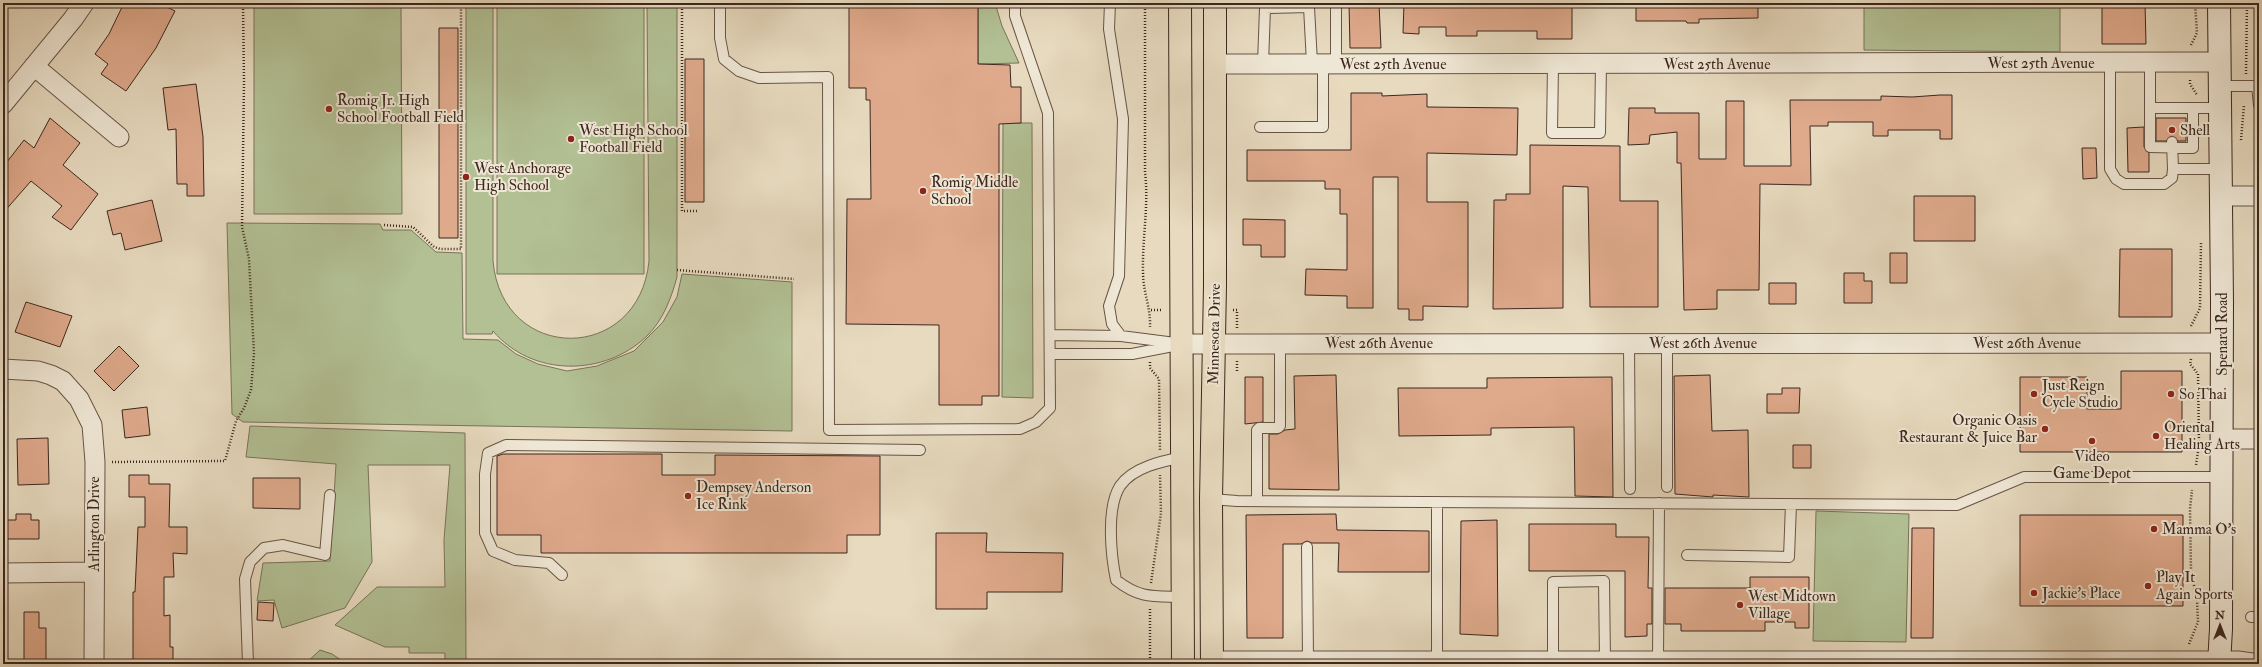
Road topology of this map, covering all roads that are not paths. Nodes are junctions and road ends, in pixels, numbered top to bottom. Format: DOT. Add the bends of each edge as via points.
graph roads {
  1 [pos="84,3"];
  2 [pos="720,3"];
  3 [pos="1015,3"];
  4 [pos="1110,3"];
  5 [pos="1180,3"];
  6 [pos="1215,3"];
  7 [pos="1336,3"];
  8 [pos="2219,3"];
  9 [pos="2220,62"];
  10 [pos="2110,63"];
  11 [pos="2150,63"];
  12 [pos="1215,64"];
  13 [pos="1263,64"];
  14 [pos="1324,64"];
  15 [pos="1553,64"];
  16 [pos="1601,64"];
  17 [pos="34,66"];
  18 [pos="2220,86"];
  19 [pos="3,104"];
  20 [pos="2259,105"];
  21 [pos="2150,108"];
  22 [pos="2193,108"];
  23 [pos="2220,108"];
  24 [pos="1260,127"];
  25 [pos="119,137"];
  26 [pos="2172,145"];
  27 [pos="2173,169"];
  28 [pos="2222,169"];
  29 [pos="2222,196"];
  30 [pos="2259,196"];
  31 [pos="1050,335"];
  32 [pos="1121,336"];
  33 [pos="1629,343"];
  34 [pos="1666,343"];
  35 [pos="2222,343"];
  36 [pos="1183,344"];
  37 [pos="1214,344"];
  38 [pos="1280,344"];
  39 [pos="1051,354"];
  40 [pos="3,368"];
  41 [pos="2222,439"];
  42 [pos="2259,439"];
  43 [pos="920,450"];
  44 [pos="1183,457"];
  45 [pos="2222,477"];
  46 [pos="1668,487"];
  47 [pos="1630,489"];
  48 [pos="330,495"];
  49 [pos="1211,499"];
  50 [pos="1257,501"];
  51 [pos="1437,502"];
  52 [pos="1659,503"];
  53 [pos="1791,504"];
  54 [pos="1307,547"];
  55 [pos="1687,555"];
  56 [pos="94,572"];
  57 [pos="3,573"];
  58 [pos="562,575"];
  59 [pos="1183,597"];
  60 [pos="1308,660"];
  61 [pos="1437,661"];
  62 [pos="1553,661"];
  63 [pos="1605,661"];
  64 [pos="1658,661"];
  65 [pos="1212,662"];
  66 [pos="2219,663"];
  67 [pos="94,664"];
  68 [pos="248,664"];
  69 [pos="1183,664"];
  70 [pos="2259,664"];
  1 -- 17 [label="street"];
  2 -- 39 [label="lane" via="720,38 724,59 739,71 759,78 828,77 829,430 1020,429 1036,422 1050,408"];
  3 -- 31 [label="lane" via="1015,16 1048,113"];
  4 -- 32 [label="lane" via="1109,29 1123,119 1119,276 1109,306 1112,324"];
  5 -- 36 [label="main road, Minnesota Drive"];
  6 -- 12 [label="main road, Minnesota Drive"];
  7 -- 14 [label="lane"];
  8 -- 9 [label="main road, Spenard Road"];
  9 -- 11 [label="street, West 25th Avenue"];
  9 -- 18 [label="main road, Spenard Road"];
  10 -- 11 [label="street, West 25th Avenue"];
  10 -- 16 [label="street, West 25th Avenue"];
  10 -- 27 [label="lane" via="2110,169 2116,179 2124,184 2164,184 2172,178"];
  11 -- 21 [label="lane"];
  12 -- 13 [label="street, West 25th Avenue"];
  12 -- 37 [label="main road, Minnesota Drive"];
  13 -- 14 [label="street, West 25th Avenue"];
  13 -- 14 [label="lane" via="1265,8 1309,7"];
  14 -- 15 [label="street, West 25th Avenue"];
  14 -- 24 [label="lane" via="1323,127"];
  15 -- 16 [label="street, West 25th Avenue"];
  15 -- 16 [label="lane" via="1552,133 1600,133"];
  17 -- 19 [label="street"];
  17 -- 25 [label="street"];
  18 -- 20 [label="lane" via="2257,86"];
  18 -- 23 [label="main road, Spenard Road"];
  21 -- 22 [label="lane" via="2172,113"];
  21 -- 26 [label="lane" via="2150,147"];
  22 -- 23 [label="lane"];
  22 -- 26 [label="lane" via="2194,148"];
  23 -- 28 [label="main road, Spenard Road"];
  26 -- 27 [label="lane"];
  27 -- 28 [label="lane"];
  28 -- 29 [label="main road, Spenard Road"];
  29 -- 30 [label="street"];
  29 -- 35 [label="main road, Spenard Road"];
  31 -- 32 [label="lane"];
  31 -- 39 [label="lane"];
  32 -- 36 [label="lane"];
  33 -- 34 [label="street, West 26th Avenue"];
  33 -- 38 [label="street, West 26th Avenue"];
  33 -- 47 [label="lane"];
  34 -- 35 [label="street, West 26th Avenue"];
  34 -- 46 [label="lane"];
  35 -- 41 [label="main road, Spenard Road"];
  36 -- 37 [label="street, West 26th Avenue"];
  36 -- 39 [label="lane" via="1132,354"];
  36 -- 44 [label="main road, Minnesota Drive"];
  37 -- 38 [label="street, West 26th Avenue"];
  37 -- 49 [label="main road, Minnesota Drive"];
  38 -- 50 [label="lane" via="1280,426 1257,430"];
  40 -- 56 [label="street, Arlington Drive" via="51,375 72,389 86,411 92,425 95,462"];
  41 -- 42 [label="street"];
  41 -- 45 [label="main road, Spenard Road"];
  43 -- 58 [label="lane" via="506,445 488,453 484,533 493,551 515,560 549,563"];
  44 -- 59 [label="main road, Minnesota Drive"];
  44 -- 59 [label="lane" via="1160,462 1120,486 1114,505 1111,534 1116,580 1131,592 1150,596"];
  45 -- 53 [label="lane" via="2024,477 1957,505"];
  45 -- 66 [label="main road, Spenard Road"];
  48 -- 68 [label="lane" via="325,555 283,545 264,548 250,562 245,579"];
  49 -- 50 [label="lane"];
  49 -- 65 [label="main road, Minnesota Drive"];
  50 -- 51 [label="lane"];
  51 -- 52 [label="lane"];
  51 -- 61 [label="lane"];
  52 -- 53 [label="lane"];
  52 -- 64 [label="lane"];
  53 -- 55 [label="lane" via="1789,557"];
  54 -- 60 [label="lane"];
  56 -- 57 [label="street"];
  56 -- 67 [label="street, Arlington Drive"];
  59 -- 69 [label="main road, Minnesota Drive"];
  60 -- 61 [label="street"];
  60 -- 65 [label="street"];
  61 -- 62 [label="street"];
  62 -- 63 [label="street"];
  62 -- 63 [label="lane" via="1553,582 1604,581"];
  63 -- 64 [label="street"];
  64 -- 66 [label="street"];
  66 -- 70 [label="street" via="2238,661"];
}
